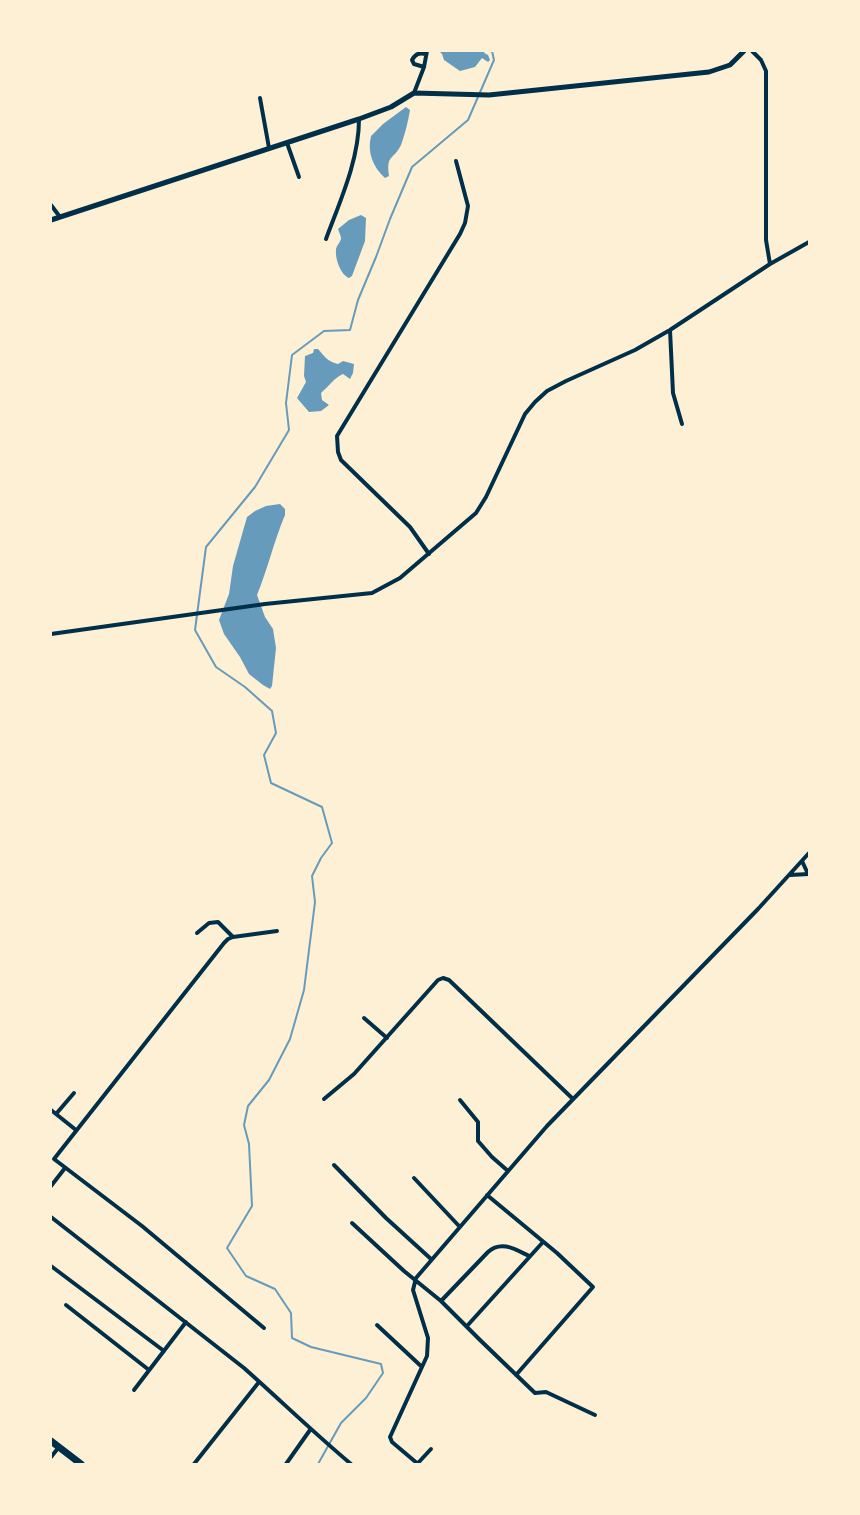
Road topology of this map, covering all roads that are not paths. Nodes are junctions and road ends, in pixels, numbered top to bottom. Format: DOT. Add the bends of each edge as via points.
graph roads {
  1 [pos="744,51"];
  2 [pos="752,51"];
  3 [pos="427,53"];
  4 [pos="424,67"];
  5 [pos="416,94"];
  6 [pos="260,98"];
  7 [pos="359,119"];
  8 [pos="287,143"];
  9 [pos="269,148"];
  10 [pos="456,161"];
  11 [pos="299,177"];
  12 [pos="51,205"];
  13 [pos="60,217"];
  14 [pos="51,220"];
  15 [pos="326,239"];
  16 [pos="809,242"];
  17 [pos="770,264"];
  18 [pos="670,330"];
  19 [pos="682,424"];
  20 [pos="429,554"];
  21 [pos="51,634"];
  22 [pos="809,853"];
  23 [pos="802,861"];
  24 [pos="809,874"];
  25 [pos="790,875"];
  26 [pos="278,931"];
  27 [pos="197,933"];
  28 [pos="233,937"];
  29 [pos="364,1018"];
  30 [pos="387,1038"];
  31 [pos="74,1093"];
  32 [pos="324,1099"];
  33 [pos="573,1099"];
  34 [pos="460,1100"];
  35 [pos="51,1110"];
  36 [pos="56,1114"];
  37 [pos="76,1130"];
  38 [pos="52,1157"];
  39 [pos="334,1166"];
  40 [pos="65,1168"];
  41 [pos="508,1171"];
  42 [pos="414,1178"];
  43 [pos="51,1186"];
  44 [pos="487,1195"];
  45 [pos="51,1217"];
  46 [pos="352,1223"];
  47 [pos="460,1226"];
  48 [pos="543,1242"];
  49 [pos="529,1256"];
  50 [pos="431,1259"];
  51 [pos="51,1266"];
  52 [pos="415,1280"];
  53 [pos="441,1300"];
  54 [pos="66,1305"];
  55 [pos="186,1322"];
  56 [pos="376,1324"];
  57 [pos="467,1326"];
  58 [pos="264,1328"];
  59 [pos="164,1351"];
  60 [pos="422,1367"];
  61 [pos="149,1370"];
  62 [pos="516,1375"];
  63 [pos="260,1382"];
  64 [pos="134,1390"];
  65 [pos="595,1415"];
  66 [pos="310,1430"];
  67 [pos="51,1441"];
  68 [pos="59,1447"];
  69 [pos="431,1449"];
  70 [pos="51,1457"];
  71 [pos="81,1464"];
  72 [pos="194,1464"];
  73 [pos="286,1464"];
  74 [pos="351,1464"];
  75 [pos="418,1464"];
  1 -- 5 [label="street" via="730,65 709,72 475,96"];
  2 -- 17 [label="street" via="761,60 766,71 766,240"];
  3 -- 4 [label="street"];
  3 -- 4 [label="street" via="415,55 412,60 414,64"];
  4 -- 5 [label="street"];
  5 -- 7 [label="street"];
  6 -- 9 [label="street"];
  7 -- 8 [label="street"];
  7 -- 15 [label="street" via="359,133 351,169"];
  8 -- 9 [label="street"];
  8 -- 11 [label="street"];
  9 -- 13 [label="street"];
  10 -- 20 [label="street" via="468,206 466,223 337,436 341,460 410,527"];
  12 -- 13 [label="street"];
  13 -- 14 [label="street"];
  16 -- 17 [label="street"];
  17 -- 18 [label="street"];
  18 -- 19 [label="street" via="673,392"];
  18 -- 20 [label="street" via="627,354 547,391 535,402 525,414 476,513"];
  20 -- 21 [label="street" via="400,578 372,593 265,604"];
  22 -- 23 [label="street"];
  23 -- 24 [label="street"];
  23 -- 25 [label="street"];
  24 -- 25 [label="street"];
  25 -- 33 [label="street"];
  26 -- 28 [label="street"];
  27 -- 28 [label="street" via="209,923 218,922"];
  28 -- 37 [label="street" via="224,943"];
  29 -- 30 [label="street"];
  30 -- 32 [label="street" via="354,1074"];
  30 -- 33 [label="street" via="438,980 446,979"];
  31 -- 36 [label="street"];
  33 -- 41 [label="street"];
  34 -- 41 [label="street" via="478,1122 478,1141"];
  35 -- 36 [label="street"];
  36 -- 37 [label="street"];
  37 -- 38 [label="street"];
  38 -- 40 [label="street"];
  39 -- 50 [label="street"];
  40 -- 43 [label="street"];
  40 -- 58 [label="street" via="142,1226"];
  41 -- 44 [label="street"];
  42 -- 47 [label="street"];
  44 -- 47 [label="street"];
  44 -- 48 [label="street"];
  45 -- 55 [label="street"];
  46 -- 52 [label="street"];
  47 -- 50 [label="street"];
  48 -- 49 [label="street"];
  48 -- 62 [label="street" via="590,1283 593,1289"];
  49 -- 53 [label="street" via="506,1246 494,1247"];
  49 -- 57 [label="street"];
  50 -- 52 [label="street"];
  51 -- 59 [label="street"];
  52 -- 53 [label="street"];
  52 -- 60 [label="street" via="414,1294 428,1338 427,1356"];
  53 -- 57 [label="street"];
  54 -- 61 [label="street"];
  55 -- 59 [label="street"];
  55 -- 63 [label="street"];
  56 -- 60 [label="street"];
  57 -- 62 [label="street"];
  59 -- 61 [label="street"];
  60 -- 75 [label="street" via="390,1437 392,1442"];
  61 -- 64 [label="street"];
  62 -- 65 [label="street" via="535,1393 546,1392"];
  63 -- 66 [label="street"];
  63 -- 72 [label="street"];
  66 -- 73 [label="street"];
  66 -- 74 [label="street"];
  67 -- 68 [label="highway"];
  68 -- 70 [label="street"];
  68 -- 71 [label="highway"];
  69 -- 75 [label="street"];
}
